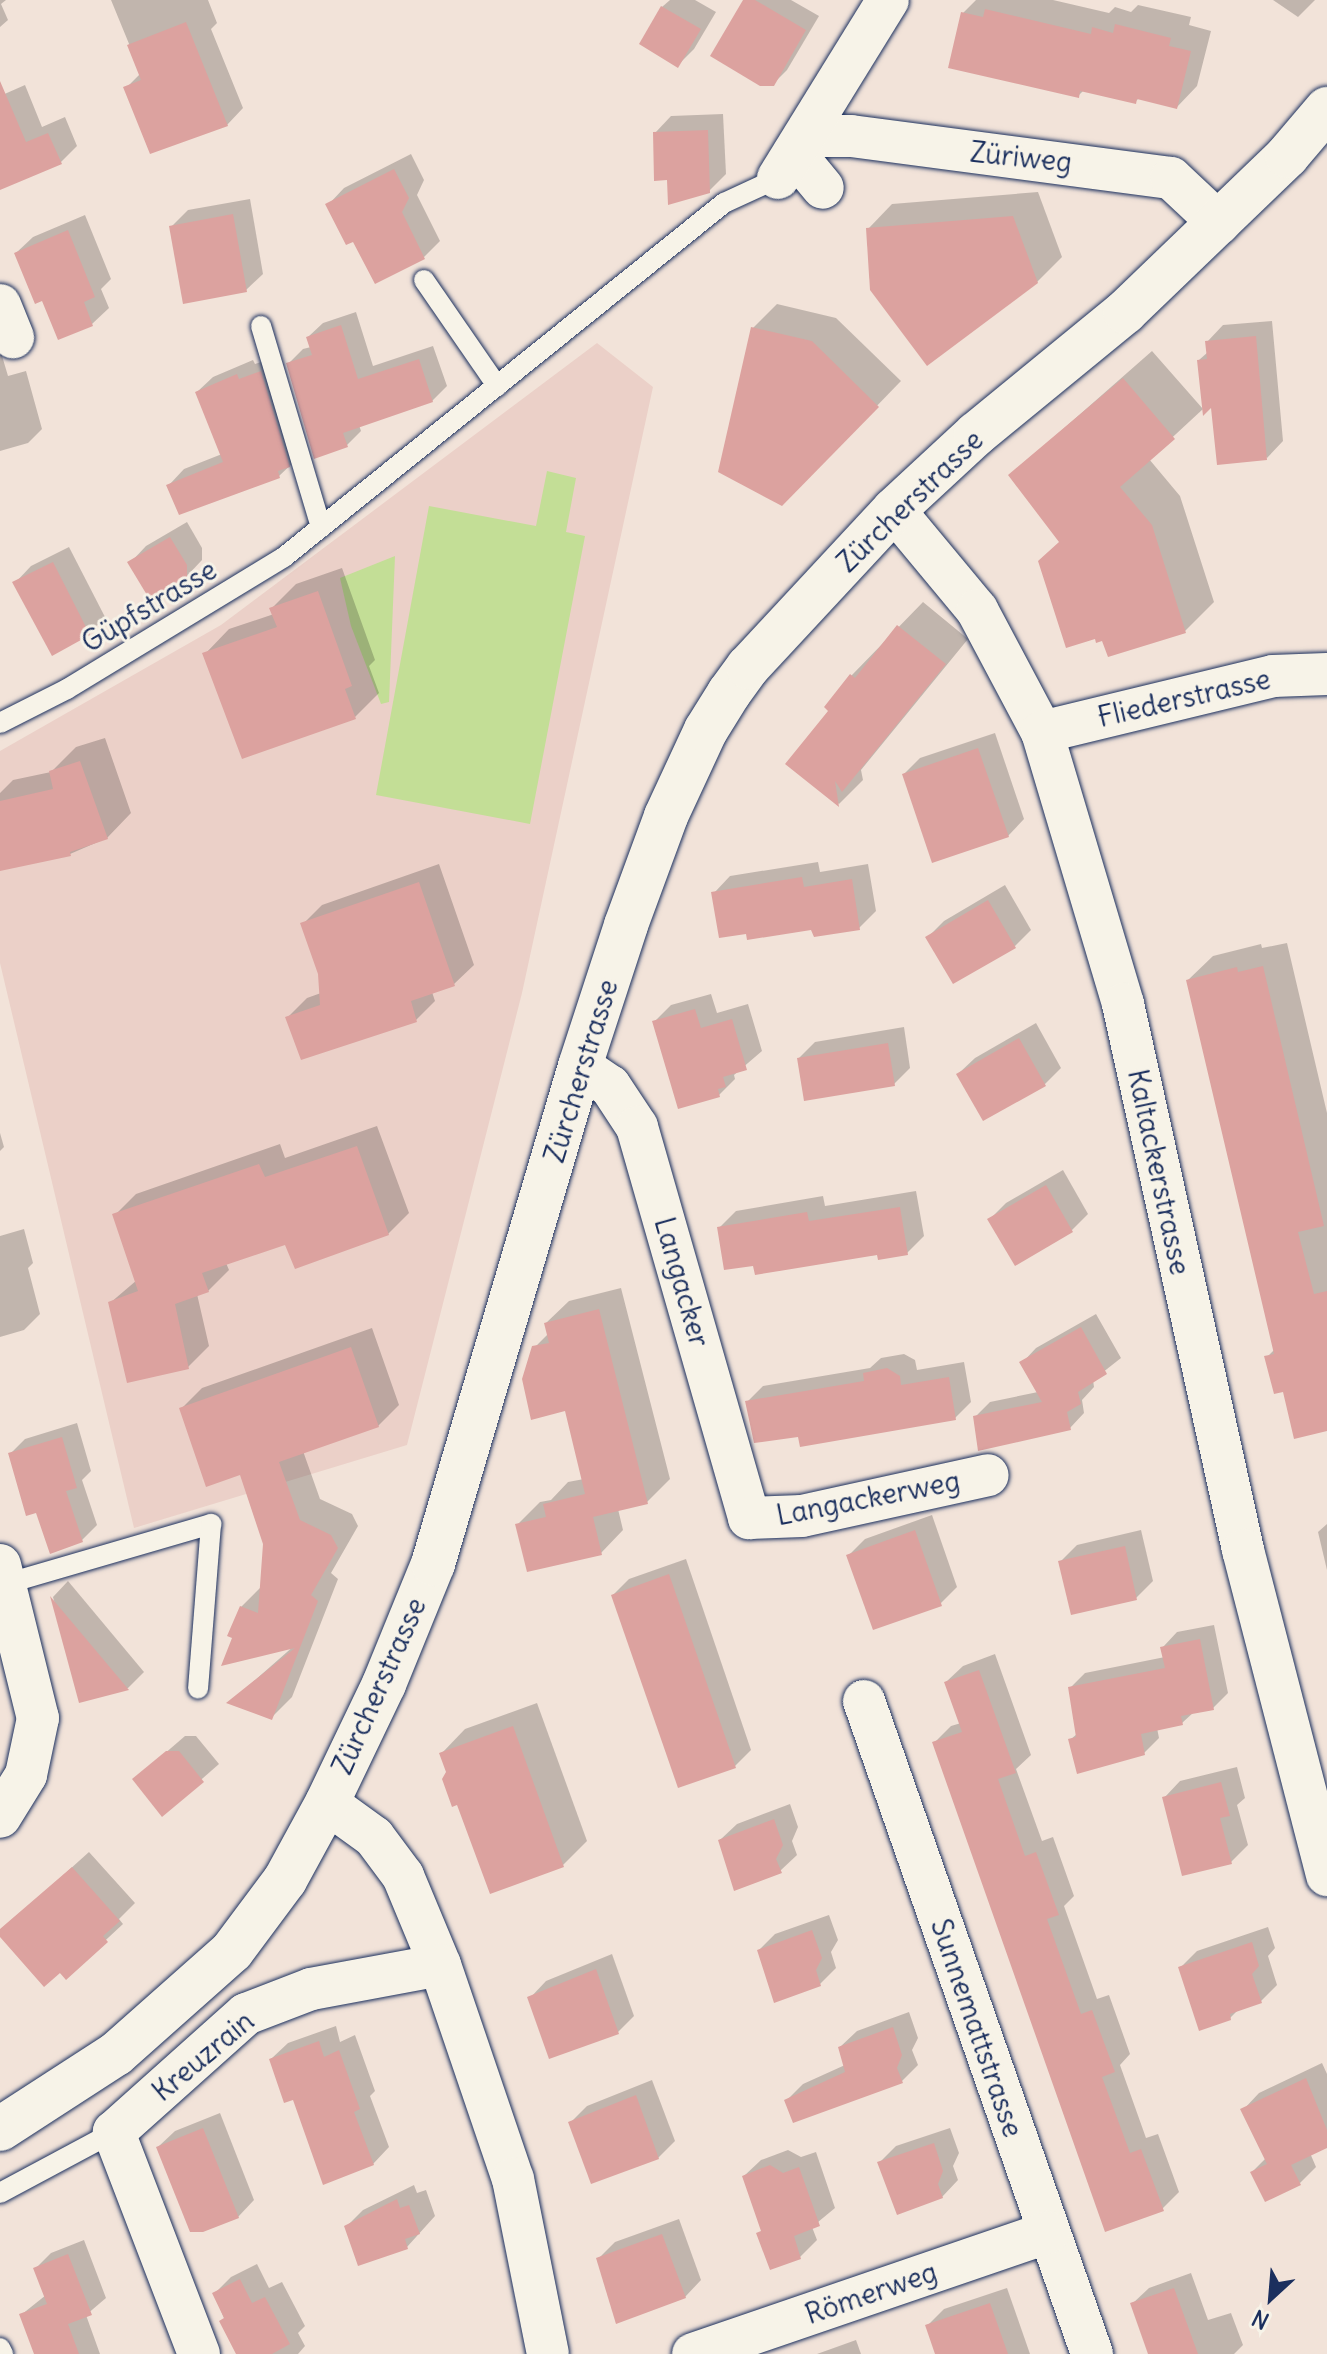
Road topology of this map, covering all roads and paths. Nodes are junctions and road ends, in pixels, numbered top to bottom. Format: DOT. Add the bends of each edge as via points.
graph roads {
  1 [pos="886,1"];
  2 [pos="1327,109"];
  3 [pos="792,155"];
  4 [pos="823,188"];
  5 [pos="1219,223"];
  6 [pos="424,280"];
  7 [pos="261,326"];
  8 [pos="497,386"];
  9 [pos="894,510"];
  10 [pos="321,527"];
  11 [pos="1327,674"];
  12 [pos="0,723"];
  13 [pos="1042,732"];
  14 [pos="580,1066"];
  15 [pos="988,1475"];
  16 [pos="749,1518"];
  17 [pos="3,1574"];
  18 [pos="198,1688"];
  19 [pos="864,1701"];
  20 [pos="1310,1743"];
  21 [pos="327,1803"];
  22 [pos="0,1817"];
  23 [pos="1327,1875"];
  24 [pos="440,1965"];
  25 [pos="0,2129"];
  26 [pos="114,2132"];
  27 [pos="0,2193"];
  28 [pos="1049,2232"];
  29 [pos="0,2348"];
  30 [pos="3,2354"];
  31 [pos="199,2354"];
  32 [pos="548,2354"];
  33 [pos="693,2354"];
  34 [pos="1092,2354"];
  1 -- 3 [label="street"];
  2 -- 5 [label="main road, Zürcherstrasse"];
  3 -- 4 [label="street"];
  3 -- 5 [label="street, Züriweg" via="851,136 1171,178"];
  3 -- 8 [label="lane, Güpfstrasse" via="724,203"];
  5 -- 9 [label="main road, Zürcherstrasse" via="1125,312 976,434"];
  6 -- 8 [label="lane"];
  7 -- 10 [label="lane"];
  8 -- 10 [label="lane, Güpfstrasse"];
  9 -- 13 [label="street, Kaltackerstrasse" via="977,610"];
  9 -- 14 [label="main road, Zürcherstrasse" via="748,667 706,730 661,830"];
  10 -- 12 [label="lane, Güpfstrasse" via="284,557 67,689"];
  11 -- 13 [label="street, Fliederstrasse" via="1273,676"];
  13 -- 20 [label="street, Kaltackerstrasse" via="1123,1004 1240,1535"];
  14 -- 16 [label="street, Langacker" via="610,1086 637,1127"];
  14 -- 21 [label="main road, Zürcherstrasse" via="433,1564"];
  15 -- 16 [label="street, Langackerweg" via="802,1516"];
  17 -- 18 [label="lane" via="211,1524"];
  17 -- 22 [label="street" via="38,1718 26,1775"];
  19 -- 28 [label="street, Sunnemattstrasse"];
  20 -- 23 [label="street, Kaltackerstrasse"];
  21 -- 24 [label="street" via="374,1837 403,1876"];
  21 -- 25 [label="main road, Zürcherstrasse" via="285,1880 232,1951 116,2054"];
  24 -- 26 [label="street, Kreuzrain" via="311,1989 246,2014"];
  24 -- 32 [label="street" via="513,2179"];
  26 -- 27 [label="lane, Kreuzrain"];
  26 -- 31 [label="street"];
  28 -- 33 [label="street, Römerweg"];
  28 -- 34 [label="street, Sunnemattstrasse"];
  29 -- 30 [label="lane"];
}
